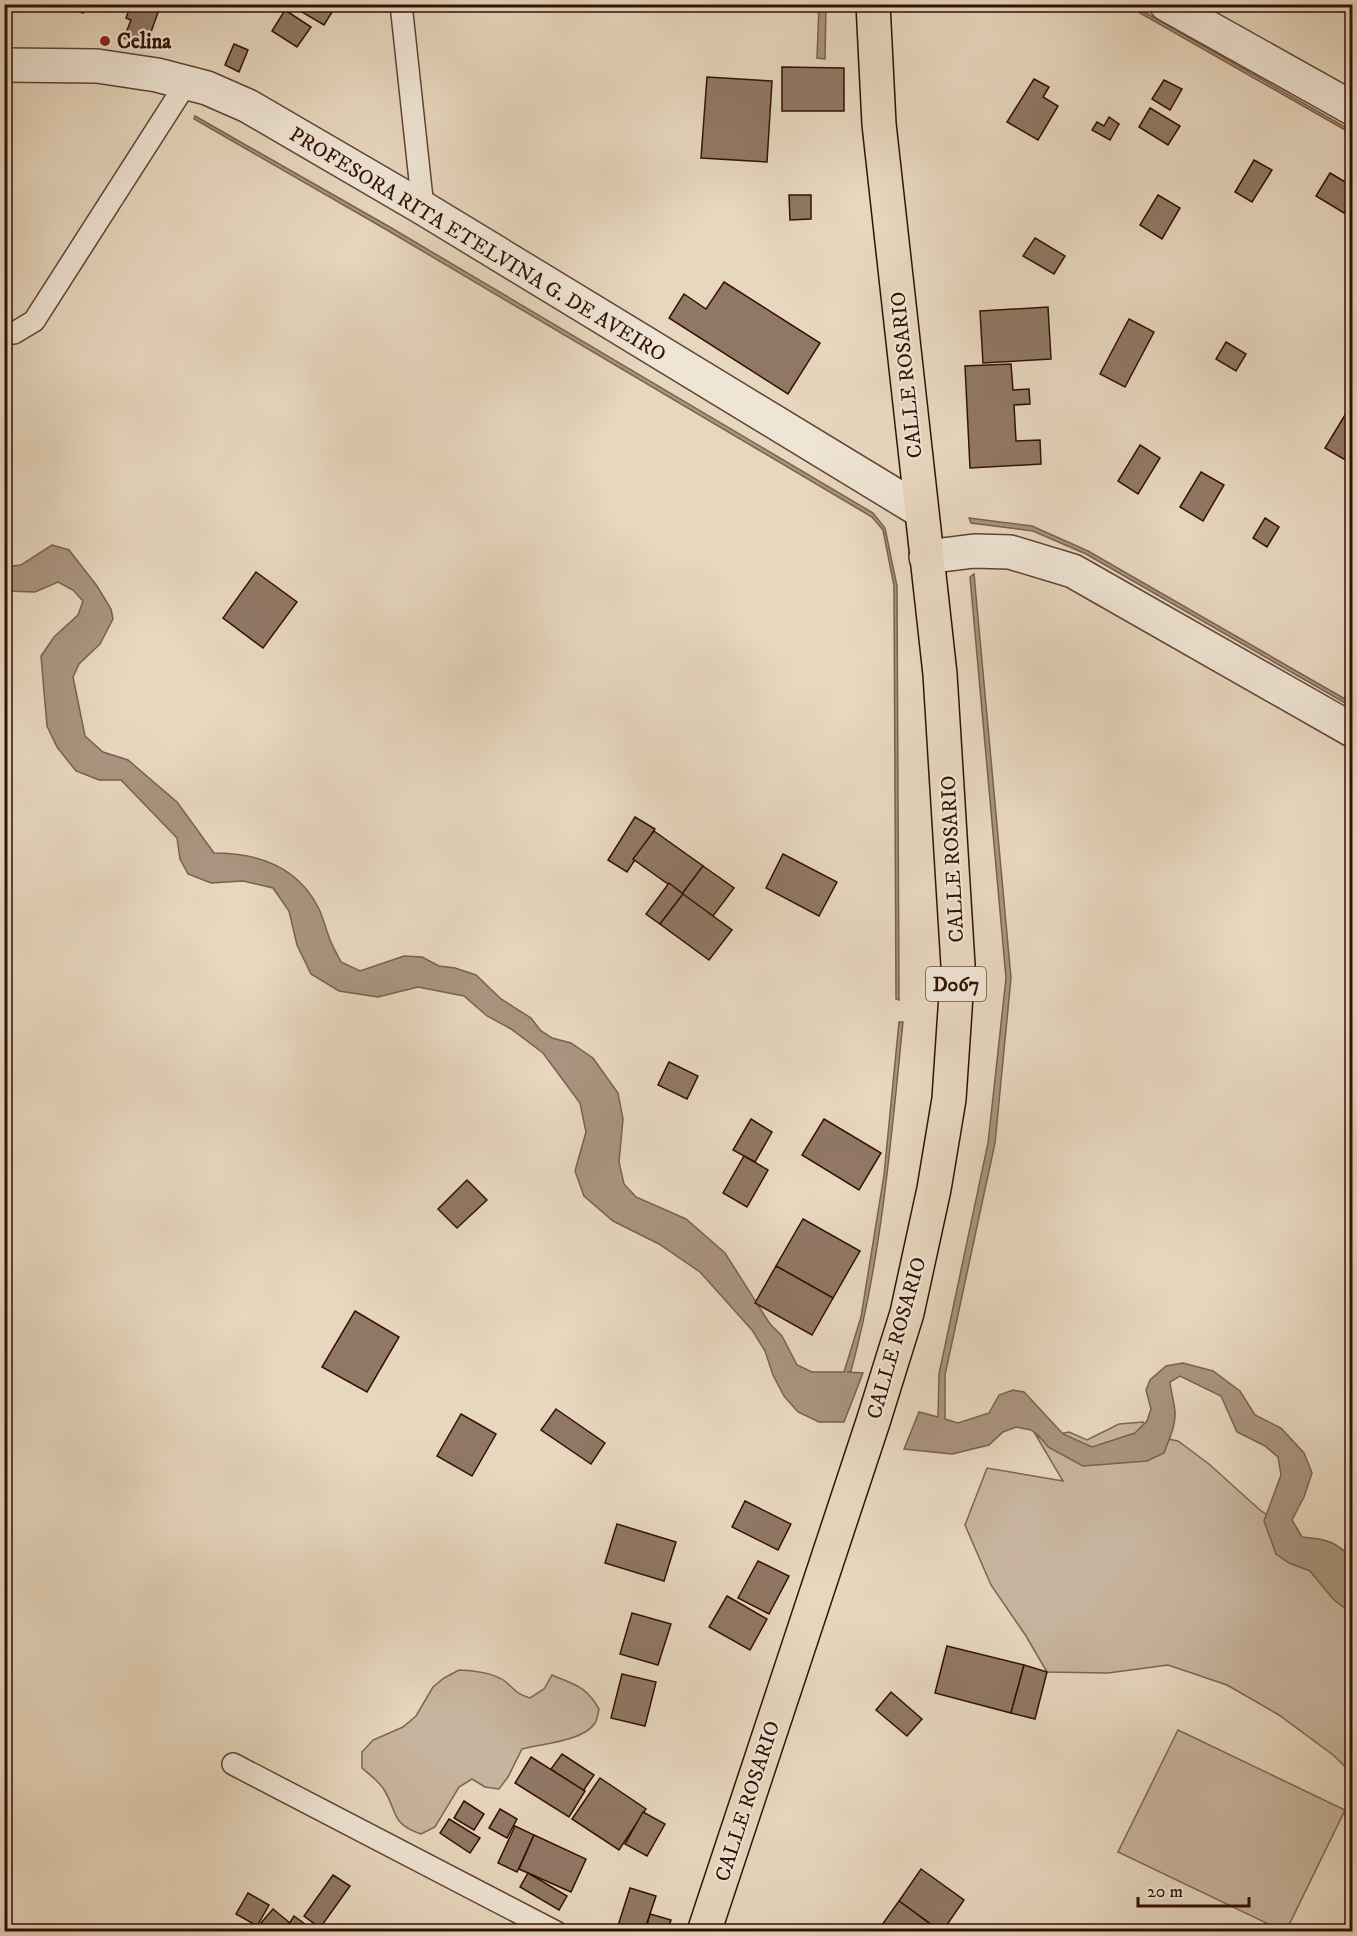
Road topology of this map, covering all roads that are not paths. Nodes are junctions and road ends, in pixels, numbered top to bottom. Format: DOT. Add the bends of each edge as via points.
graph roads {
  1 [pos="401,4"];
  2 [pos="873,4"];
  3 [pos="1166,4"];
  4 [pos="4,65"];
  5 [pos="187,82"];
  6 [pos="1353,108"];
  7 [pos="423,208"];
  8 [pos="4,333"];
  9 [pos="921,511"];
  10 [pos="926,556"];
  11 [pos="1353,730"];
  12 [pos="233,1764"];
  13 [pos="556,1932"];
  14 [pos="704,1932"];
  1 -- 7 [label="lane"];
  2 -- 9 [label="main road, CALLE ROSARIO / D067" via="879,124"];
  3 -- 6 [label="street"];
  4 -- 5 [label="street, PROFESORA RITA ETELVINA G. DE AVEIRO" via="97,66"];
  5 -- 7 [label="street, PROFESORA RITA ETELVINA G. DE AVEIRO" via="248,106"];
  5 -- 8 [label="lane" via="34,321 14,333"];
  7 -- 9 [label="street, PROFESORA RITA ETELVINA G. DE AVEIRO"];
  9 -- 10 [label="main road, CALLE ROSARIO / D067"];
  10 -- 11 [label="street" via="1010,552 1073,571"];
  10 -- 14 [label="main road, CALLE ROSARIO / D067" via="941,685 958,965 949,1099 907,1313"];
  12 -- 13 [label="lane"];
}
